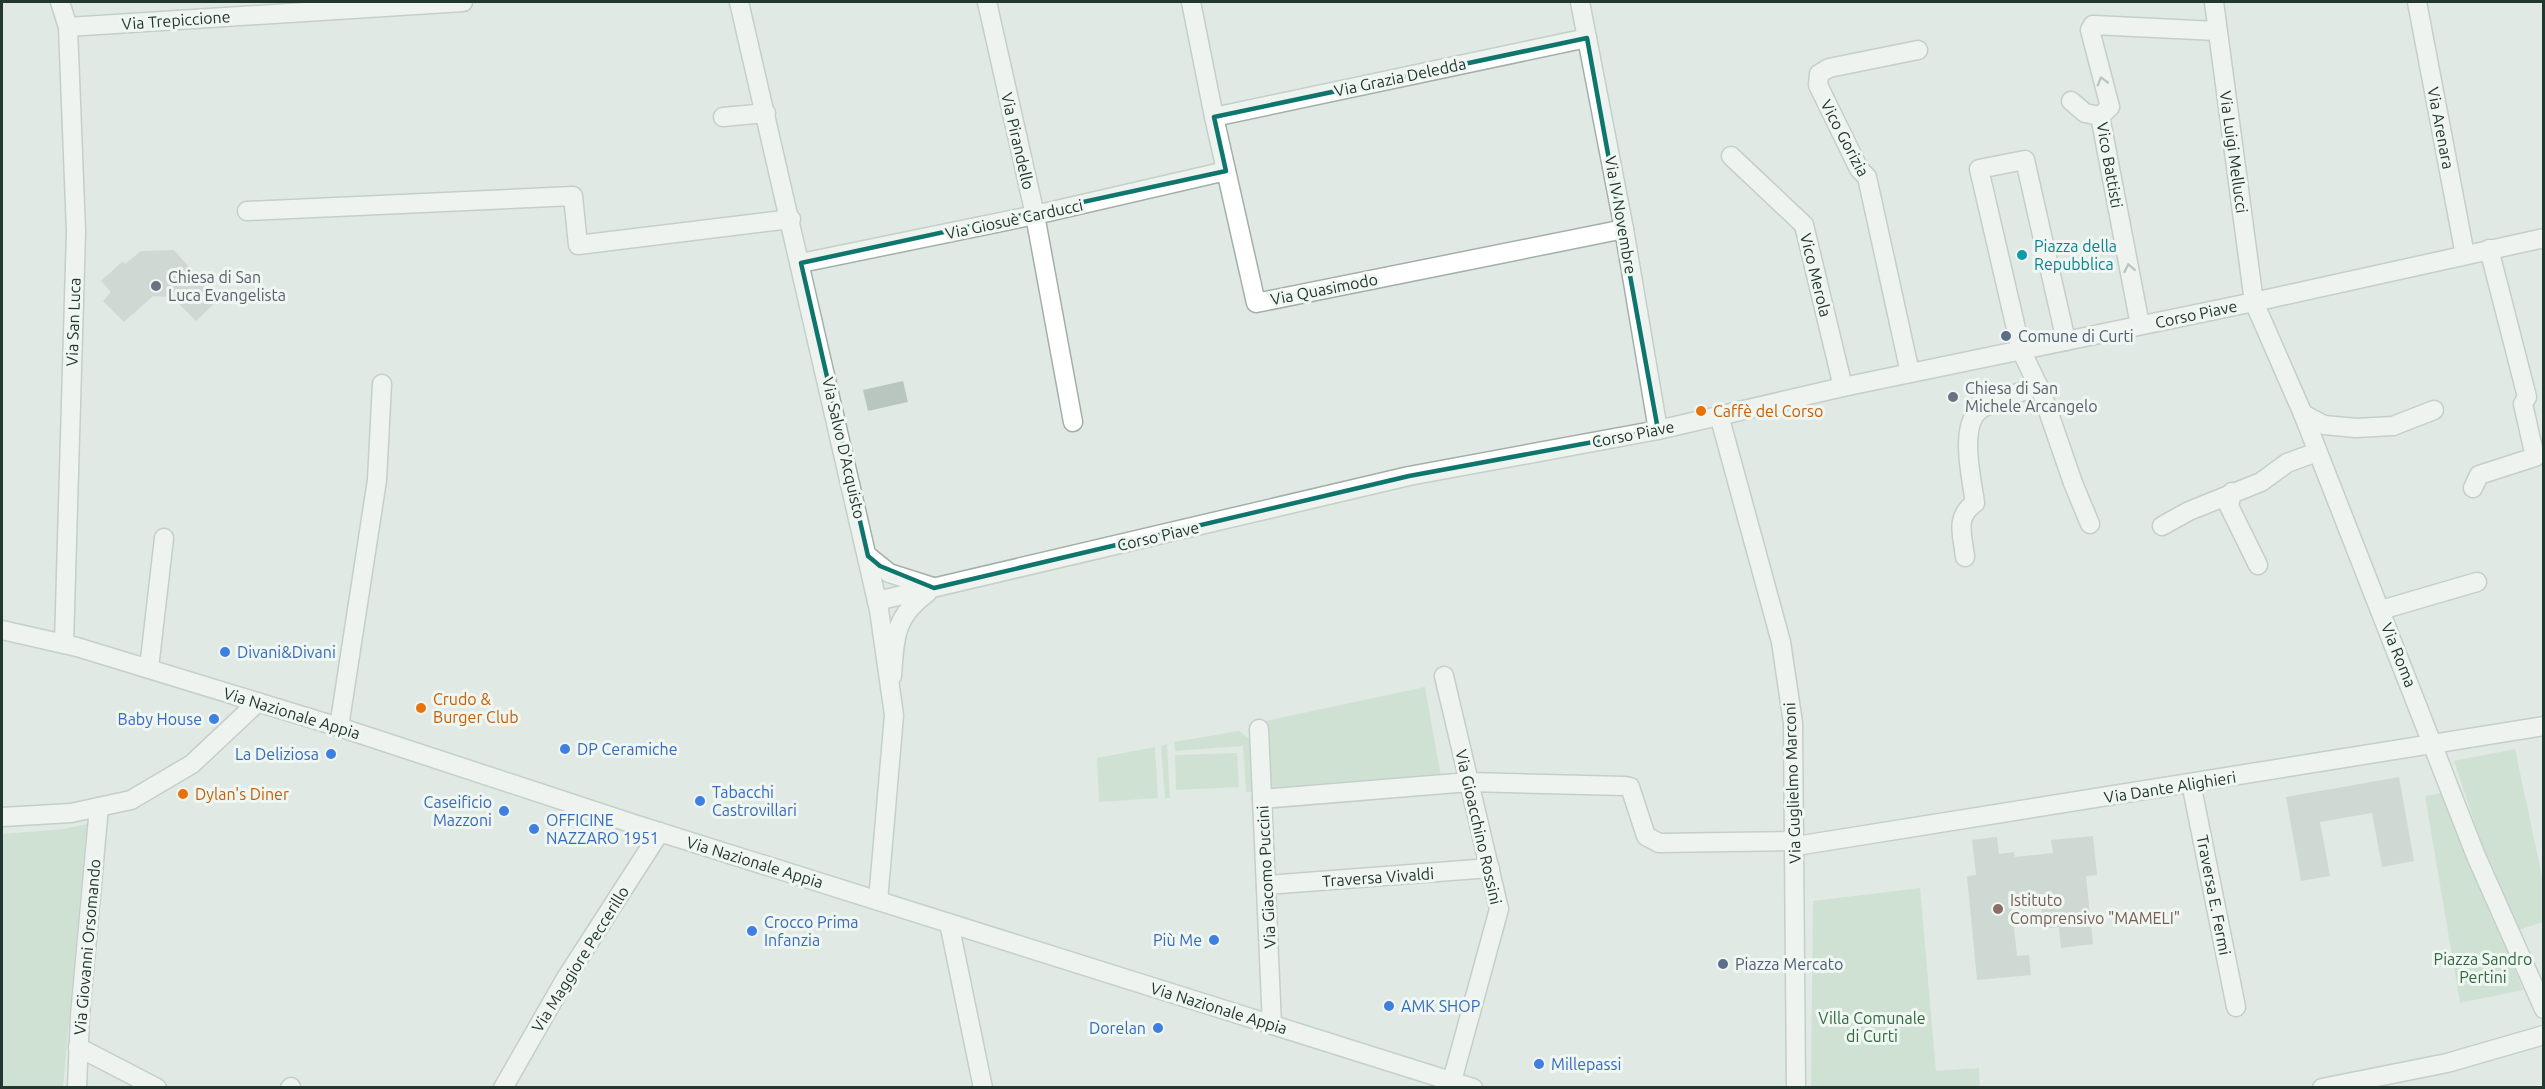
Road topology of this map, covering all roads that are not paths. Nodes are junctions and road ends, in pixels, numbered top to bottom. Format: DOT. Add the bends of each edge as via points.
graph roads {
  1 [pos="60,2"];
  2 [pos="463,2"];
  3 [pos="739,2"];
  4 [pos="987,2"];
  5 [pos="1191,2"];
  6 [pos="1580,2"];
  7 [pos="2214,2"];
  8 [pos="2417,2"];
  9 [pos="68,27"];
  10 [pos="2217,31"];
  11 [pos="1587,38"];
  12 [pos="1918,50"];
  13 [pos="2071,101"];
  14 [pos="766,113"];
  15 [pos="2100,116"];
  16 [pos="723,117"];
  17 [pos="1214,117"];
  18 [pos="1731,156"];
  19 [pos="1226,171"];
  20 [pos="247,211"];
  21 [pos="1035,215"];
  22 [pos="791,219"];
  23 [pos="1624,229"];
  24 [pos="2544,238"];
  25 [pos="2489,249"];
  26 [pos="2465,255"];
  27 [pos="801,263"];
  28 [pos="2254,302"];
  29 [pos="2140,325"];
  30 [pos="2066,340"];
  31 [pos="2020,350"];
  32 [pos="1910,373"];
  33 [pos="382,384"];
  34 [pos="2038,385"];
  35 [pos="1843,387"];
  36 [pos="2434,410"];
  37 [pos="2303,414"];
  38 [pos="1719,415"];
  39 [pos="1073,422"];
  40 [pos="1658,429"];
  41 [pos="2317,452"];
  42 [pos="2473,488"];
  43 [pos="2232,492"];
  44 [pos="2090,524"];
  45 [pos="2162,526"];
  46 [pos="164,538"];
  47 [pos="868,556"];
  48 [pos="1965,557"];
  49 [pos="2258,566"];
  50 [pos="2477,582"];
  51 [pos="934,588"];
  52 [pos="877,601"];
  53 [pos="2381,610"];
  54 [pos="2,630"];
  55 [pos="64,644"];
  56 [pos="149,668"];
  57 [pos="1444,676"];
  58 [pos="890,690"];
  59 [pos="258,702"];
  60 [pos="2544,726"];
  61 [pos="339,727"];
  62 [pos="1259,729"];
  63 [pos="2434,744"];
  64 [pos="1469,782"];
  65 [pos="2191,783"];
  66 [pos="1262,799"];
  67 [pos="99,807"];
  68 [pos="2,817"];
  69 [pos="660,832"];
  70 [pos="1796,844"];
  71 [pos="1490,868"];
  72 [pos="1266,885"];
  73 [pos="878,901"];
  74 [pos="949,923"];
  75 [pos="2236,1007"];
  76 [pos="2544,1009"];
  77 [pos="1272,1025"];
  78 [pos="2544,1035"];
  79 [pos="78,1047"];
  80 [pos="1452,1081"];
  81 [pos="76,1088"];
  82 [pos="157,1088"];
  83 [pos="504,1088"];
  84 [pos="983,1088"];
  85 [pos="1473,1088"];
  86 [pos="1796,1088"];
  87 [pos="2322,1088"];
  1 -- 9 [label="street, Via San Luca"];
  2 -- 9 [label="street, Via Trepiccione"];
  3 -- 14 [label="street, Via Salvo D'Acquisto"];
  4 -- 21 [label="street, Via Pirandello"];
  5 -- 17 [label="street, Via Quasimodo"];
  6 -- 11 [label="street, Via IV Novembre"];
  7 -- 10 [label="street, Via Luigi Mellucci"];
  8 -- 26 [label="street, Via Arenara"];
  9 -- 55 [label="street, Via San Luca" via="76,231"];
  15 -- 10 [label="street, Vico Battisti, one-way" via="2110,106 2090,36 2093,25"];
  10 -- 28 [label="street, Via Luigi Mellucci"];
  11 -- 17 [label="street, Via Grazia Deledda"];
  11 -- 23 [label="street, Via IV Novembre"];
  12 -- 32 [label="street, Vico Gorizia" via="1828,68 1819,74 1818,85 1859,170 1867,177"];
  13 -- 15 [label="street" via="2085,113"];
  14 -- 16 [label="street"];
  14 -- 22 [label="street, Via Salvo D'Acquisto"];
  29 -- 15 [label="street, Vico Battisti, one-way"];
  17 -- 19 [label="street, Via Quasimodo"];
  18 -- 35 [label="street, Vico Merola" via="1804,225"];
  19 -- 21 [label="street, Via Giosuè Carducci"];
  19 -- 23 [label="street, Via Quasimodo" via="1256,303"];
  20 -- 22 [label="street" via="573,196 578,245"];
  21 -- 27 [label="street, Via Giosuè Carducci"];
  21 -- 39 [label="street, Via Pirandello"];
  22 -- 27 [label="street, Via Salvo D'Acquisto"];
  23 -- 40 [label="street, Via IV Novembre"];
  24 -- 25 [label="street, Corso Piave"];
  25 -- 26 [label="street, Corso Piave"];
  25 -- 42 [label="street" via="2527,397 2523,404 2535,457 2480,475"];
  26 -- 28 [label="street, Corso Piave"];
  27 -- 47 [label="street, Via Salvo D'Acquisto"];
  28 -- 29 [label="street, Corso Piave"];
  28 -- 37 [label="street, Via Roma"];
  29 -- 30 [label="street, Corso Piave"];
  30 -- 31 [label="street, Corso Piave"];
  30 -- 31 [label="street" via="2025,160 1979,169"];
  31 -- 32 [label="street, Corso Piave"];
  31 -- 34 [label="street"];
  32 -- 35 [label="street, Corso Piave"];
  33 -- 61 [label="street" via="377,480"];
  34 -- 44 [label="street"];
  34 -- 48 [label="street" via="1980,410 1972,418 1967,438 1975,503 1961,518"];
  35 -- 38 [label="street, Corso Piave"];
  36 -- 37 [label="street" via="2393,426 2356,428 2324,424"];
  37 -- 41 [label="street, Via Roma"];
  38 -- 40 [label="street, Corso Piave"];
  38 -- 70 [label="street, Via Guglielmo Marconi" via="1781,642 1793,723"];
  40 -- 51 [label="street, Corso Piave" via="1409,476"];
  41 -- 43 [label="street" via="2287,463 2261,482"];
  41 -- 53 [label="street, Via Roma"];
  43 -- 45 [label="street"];
  43 -- 49 [label="street" via="2229,506"];
  46 -- 56 [label="street"];
  47 -- 51 [label="street" via="889,573"];
  47 -- 52 [label="street, Via Salvo D'Acquisto"];
  50 -- 53 [label="street"];
  51 -- 52 [label="street, Corso Piave"];
  51 -- 58 [label="street, Corso Piave" via="909,606 900,622"];
  52 -- 58 [label="street, Via Salvo D'Acquisto"];
  53 -- 63 [label="street, Via Roma"];
  54 -- 55 [label="street, Via Nazionale Appia"];
  55 -- 56 [label="street, Via Nazionale Appia"];
  56 -- 59 [label="street, Via Nazionale Appia"];
  57 -- 64 [label="street, Via Gioacchino Rossini"];
  58 -- 73 [label="street, Via Salvo D'Acquisto" via="894,715"];
  59 -- 61 [label="street, Via Nazionale Appia"];
  59 -- 67 [label="street" via="192,764 131,800"];
  60 -- 63 [label="street, Via Dante Alighieri"];
  61 -- 69 [label="street, Via Nazionale Appia"];
  62 -- 66 [label="street, Via Giacomo Puccini"];
  63 -- 65 [label="street, Via Dante Alighieri"];
  63 -- 76 [label="street, Via Roma" via="2476,856"];
  64 -- 66 [label="street"];
  64 -- 70 [label="street, Via Dante Alighieri" via="1630,787 1646,836 1659,843"];
  64 -- 71 [label="street, Via Gioacchino Rossini"];
  65 -- 70 [label="street, Via Dante Alighieri"];
  65 -- 75 [label="street, Traversa E. Fermi"];
  66 -- 72 [label="street, Via Giacomo Puccini"];
  67 -- 68 [label="street" via="71,813"];
  67 -- 79 [label="street, Via Giovanni Orsomando"];
  69 -- 73 [label="street, Via Nazionale Appia"];
  69 -- 83 [label="street, Via Maggiore Peccerillo" via="566,978"];
  70 -- 86 [label="street, Via Guglielmo Marconi"];
  71 -- 72 [label="street, Traversa Vivaldi"];
  71 -- 80 [label="street, Via Gioacchino Rossini" via="1499,909"];
  72 -- 77 [label="street, Via Giacomo Puccini"];
  73 -- 74 [label="street, Via Nazionale Appia"];
  74 -- 77 [label="street, Via Nazionale Appia"];
  74 -- 84 [label="street"];
  77 -- 80 [label="street, Via Nazionale Appia"];
  78 -- 87 [label="street" via="2447,1063"];
  79 -- 81 [label="street, Via Giovanni Orsomando"];
  79 -- 82 [label="street"];
  80 -- 85 [label="street, Via Nazionale Appia"];
}
